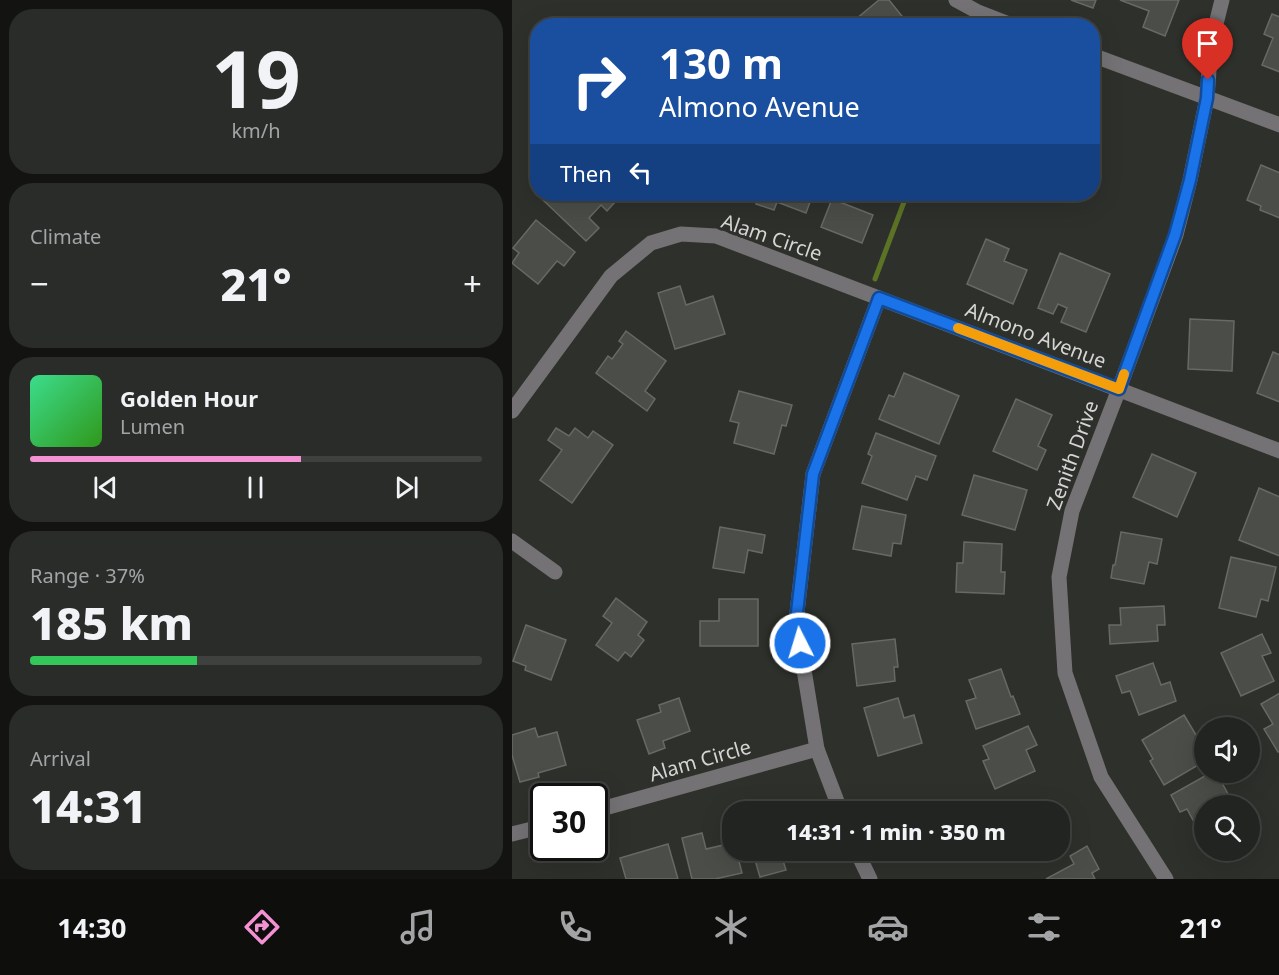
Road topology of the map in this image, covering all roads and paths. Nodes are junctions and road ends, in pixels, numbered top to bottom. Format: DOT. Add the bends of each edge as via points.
graph roads {
  1 [pos="956,0"];
  2 [pos="1222,0"];
  3 [pos="993,18"];
  4 [pos="1100,58"];
  5 [pos="1207,98"];
  6 [pos="1280,125"];
  7 [pos="879,298"];
  8 [pos="1119,389"];
  9 [pos="512,411"];
  10 [pos="1280,451"];
  11 [pos="512,541"];
  12 [pos="555,572"];
  13 [pos="817,749"];
  14 [pos="836,801"];
  15 [pos="608,807"];
  16 [pos="530,830"];
  17 [pos="512,834"];
  18 [pos="861,861"];
  19 [pos="870,879"];
  20 [pos="1166,879"];
  1 -- 3 [label="street"];
  2 -- 5 [label="street, Zenith Drive" via="1211,44"];
  4 -- 5 [label="street"];
  5 -- 6 [label="street"];
  5 -- 8 [label="street, Zenith Drive" via="1175,235"];
  7 -- 8 [label="street, Almono Avenue"];
  7 -- 9 [label="street, Alam Circle" via="716,236 681,234 651,243 611,276"];
  7 -- 13 [label="street" via="813,474 796,621"];
  8 -- 10 [label="street, Almono Avenue"];
  8 -- 20 [label="street, Zenith Drive" via="1072,511 1059,576 1066,673 1101,777"];
  11 -- 12 [label="street"];
  13 -- 14 [label="street"];
  13 -- 15 [label="street, Alam Circle"];
  16 -- 17 [label="street"];
  18 -- 19 [label="street"];
}
